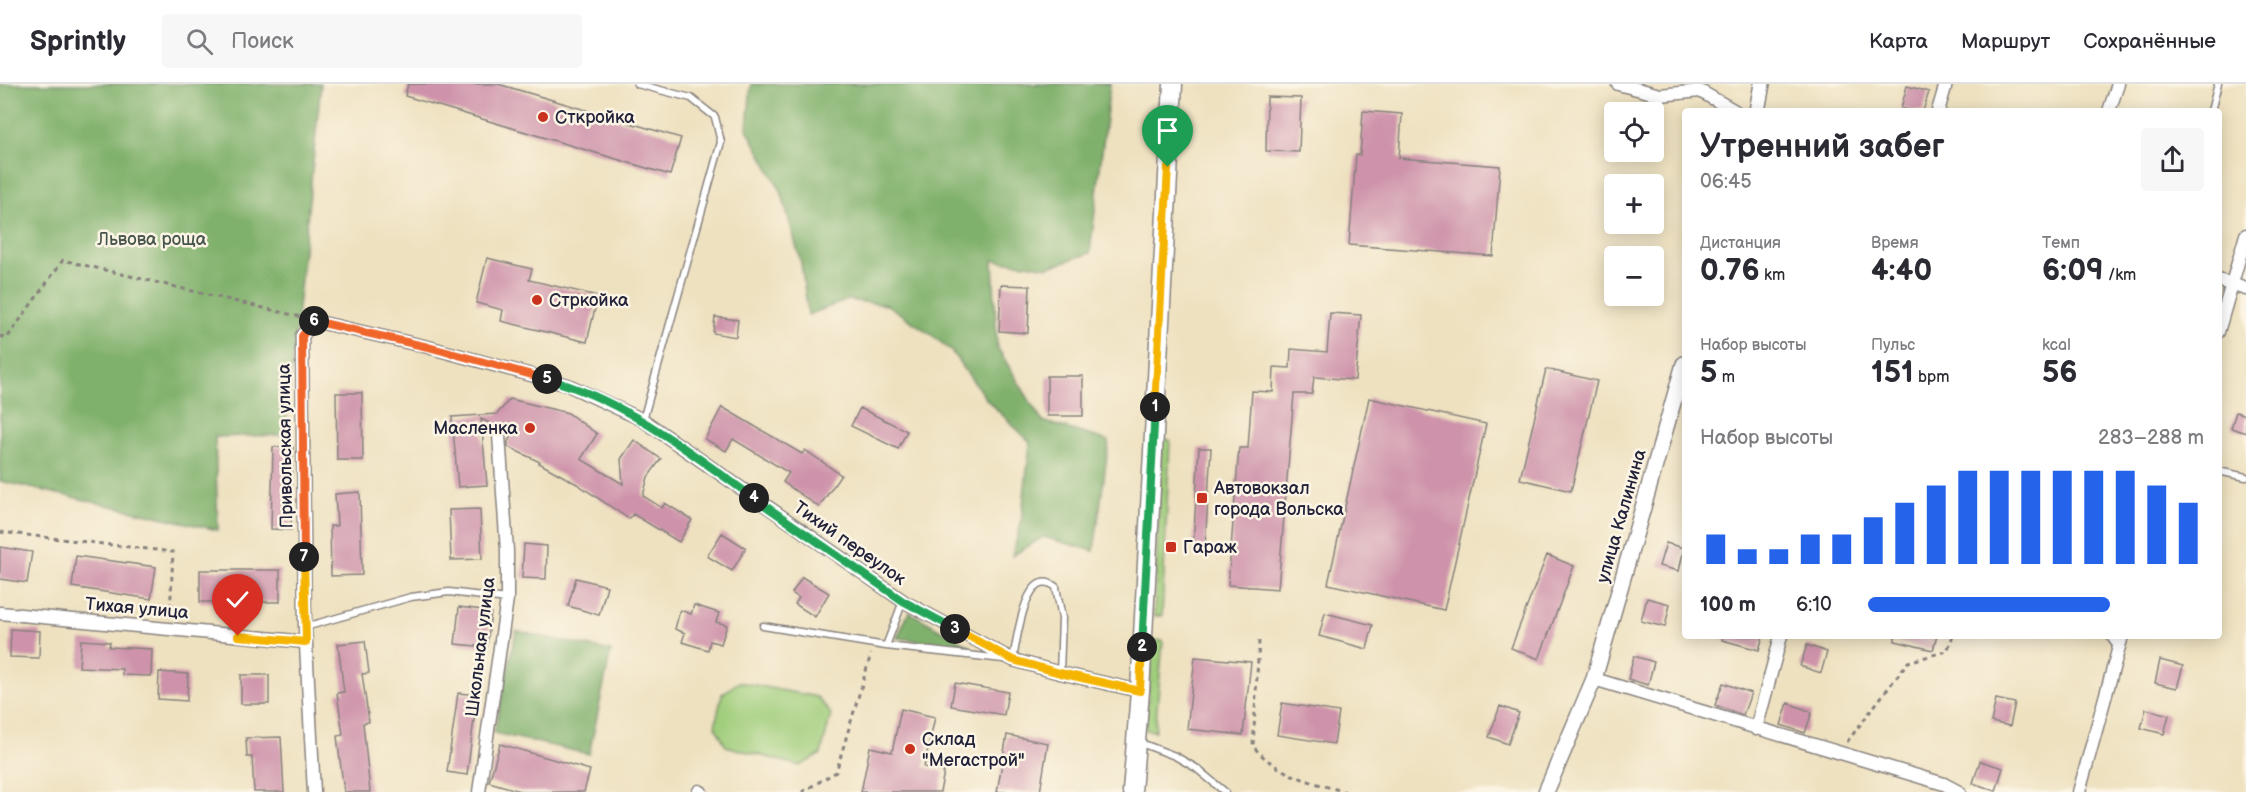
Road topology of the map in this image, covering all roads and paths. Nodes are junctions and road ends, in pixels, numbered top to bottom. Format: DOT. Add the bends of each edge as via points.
graph roads {
  1 [pos="636,84"];
  2 [pos="1173,84"];
  3 [pos="1618,84"];
  4 [pos="1762,84"];
  5 [pos="1946,84"];
  6 [pos="2118,84"];
  7 [pos="2218,84"];
  8 [pos="1731,108"];
  9 [pos="1758,108"];
  10 [pos="1939,108"];
  11 [pos="2110,108"];
  12 [pos="2212,108"];
  13 [pos="2246,235"];
  14 [pos="2222,281"];
  15 [pos="2232,285"];
  16 [pos="2246,289"];
  17 [pos="2222,319"];
  18 [pos="314,321"];
  19 [pos="0,336"];
  20 [pos="1682,371"];
  21 [pos="643,420"];
  22 [pos="499,435"];
  23 [pos="2222,472"];
  24 [pos="2246,477"];
  25 [pos="0,532"];
  26 [pos="507,599"];
  27 [pos="903,601"];
  28 [pos="0,613"];
  29 [pos="763,626"];
  30 [pos="305,627"];
  31 [pos="170,629"];
  32 [pos="1780,639"];
  33 [pos="1952,639"];
  34 [pos="1259,641"];
  35 [pos="306,642"];
  36 [pos="2120,642"];
  37 [pos="874,644"];
  38 [pos="886,646"];
  39 [pos="1013,660"];
  40 [pos="1060,673"];
  41 [pos="1594,679"];
  42 [pos="1140,691"];
  43 [pos="1756,729"];
  44 [pos="1136,742"];
  45 [pos="1839,753"];
  46 [pos="314,792"];
  47 [pos="479,792"];
  48 [pos="802,792"];
  49 [pos="1132,792"];
  50 [pos="1225,792"];
  51 [pos="1346,792"];
  52 [pos="1546,792"];
  53 [pos="1959,792"];
  54 [pos="2079,792"];
  1 -- 21 [label="lane" via="691,98 715,117 720,142"];
  2 -- 42 [label="main road"];
  3 -- 8 [label="street" via="1660,95 1700,91"];
  4 -- 9 [label="street"];
  5 -- 10 [label="street"];
  6 -- 11 [label="street"];
  7 -- 12 [label="lane"];
  13 -- 15 [label="street"];
  14 -- 15 [label="street"];
  15 -- 16 [label="street"];
  15 -- 17 [label="street"];
  18 -- 19 [label="path" via="63,260 7,338"];
  18 -- 21 [label="street, Тихий переулок" via="568,385"];
  18 -- 30 [label="street, Привольская улица" via="302,336"];
  20 -- 41 [label="street, улица Калинина"];
  21 -- 27 [label="street, Тихий переулок"];
  22 -- 26 [label="street, Школьная улица"];
  23 -- 24 [label="lane"];
  25 -- 31 [label="path" via="173,552"];
  26 -- 30 [label="lane" via="449,592 411,597"];
  26 -- 47 [label="street, Школьная улица"];
  27 -- 38 [label="lane"];
  27 -- 39 [label="street, Тихий переулок"];
  28 -- 31 [label="street, Тихая улица"];
  29 -- 37 [label="lane"];
  30 -- 35 [label="street, Привольская улица"];
  31 -- 35 [label="street, Тихая улица"];
  32 -- 43 [label="street"];
  33 -- 45 [label="path" via="1947,651 1908,662"];
  34 -- 51 [label="path" via="1253,746 1263,758 1296,778"];
  35 -- 46 [label="street, Привольская улица"];
  36 -- 54 [label="street"];
  37 -- 38 [label="lane"];
  37 -- 48 [label="path" via="836,772"];
  38 -- 39 [label="lane"];
  39 -- 40 [label="street, Тихий переулок"];
  39 -- 40 [label="lane" via="1026,603 1034,586 1049,582 1056,587 1062,618"];
  40 -- 42 [label="street, Тихий переулок"];
  41 -- 43 [label="street"];
  41 -- 52 [label="street, улица Калинина"];
  42 -- 44 [label="main road"];
  43 -- 45 [label="street"];
  44 -- 49 [label="main road"];
  44 -- 50 [label="lane" via="1175,756"];
  45 -- 53 [label="street"];
}
